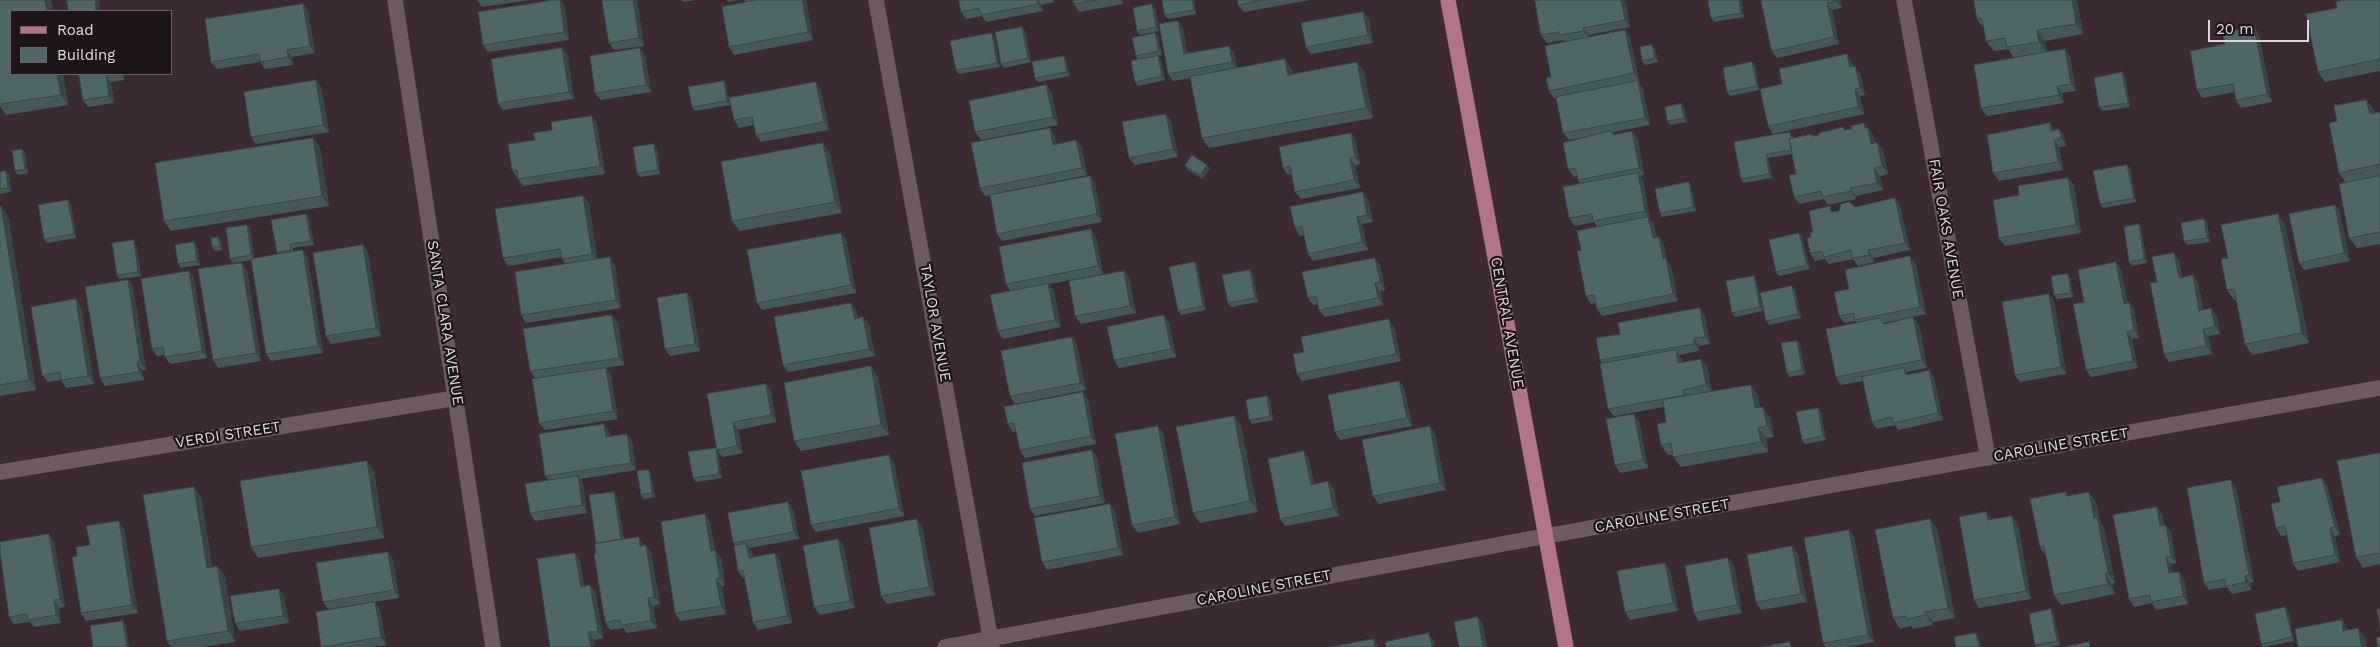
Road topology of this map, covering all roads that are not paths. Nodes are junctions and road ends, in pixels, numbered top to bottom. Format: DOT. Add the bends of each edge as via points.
graph roads {
  1 [pos="395,0"];
  2 [pos="876,0"];
  3 [pos="1448,0"];
  4 [pos="1904,0"];
  5 [pos="2380,388"];
  6 [pos="456,398"];
  7 [pos="1988,458"];
  8 [pos="0,472"];
  9 [pos="1546,536"];
  10 [pos="992,643"];
  11 [pos="494,647"];
  12 [pos="945,647"];
  13 [pos="1566,647"];
  1 -- 6 [label="street, SANTA CLARA AVENUE"];
  2 -- 10 [label="street, TAYLOR AVENUE"];
  3 -- 9 [label="main road, CENTRAL AVENUE"];
  4 -- 7 [label="street, FAIR OAKS AVENUE"];
  5 -- 7 [label="street, CAROLINE STREET"];
  6 -- 8 [label="street, VERDI STREET"];
  6 -- 11 [label="street, SANTA CLARA AVENUE"];
  7 -- 9 [label="street, CAROLINE STREET"];
  9 -- 10 [label="street, CAROLINE STREET"];
  9 -- 13 [label="main road, CENTRAL AVENUE"];
  10 -- 12 [label="street, CAROLINE STREET"];
}
